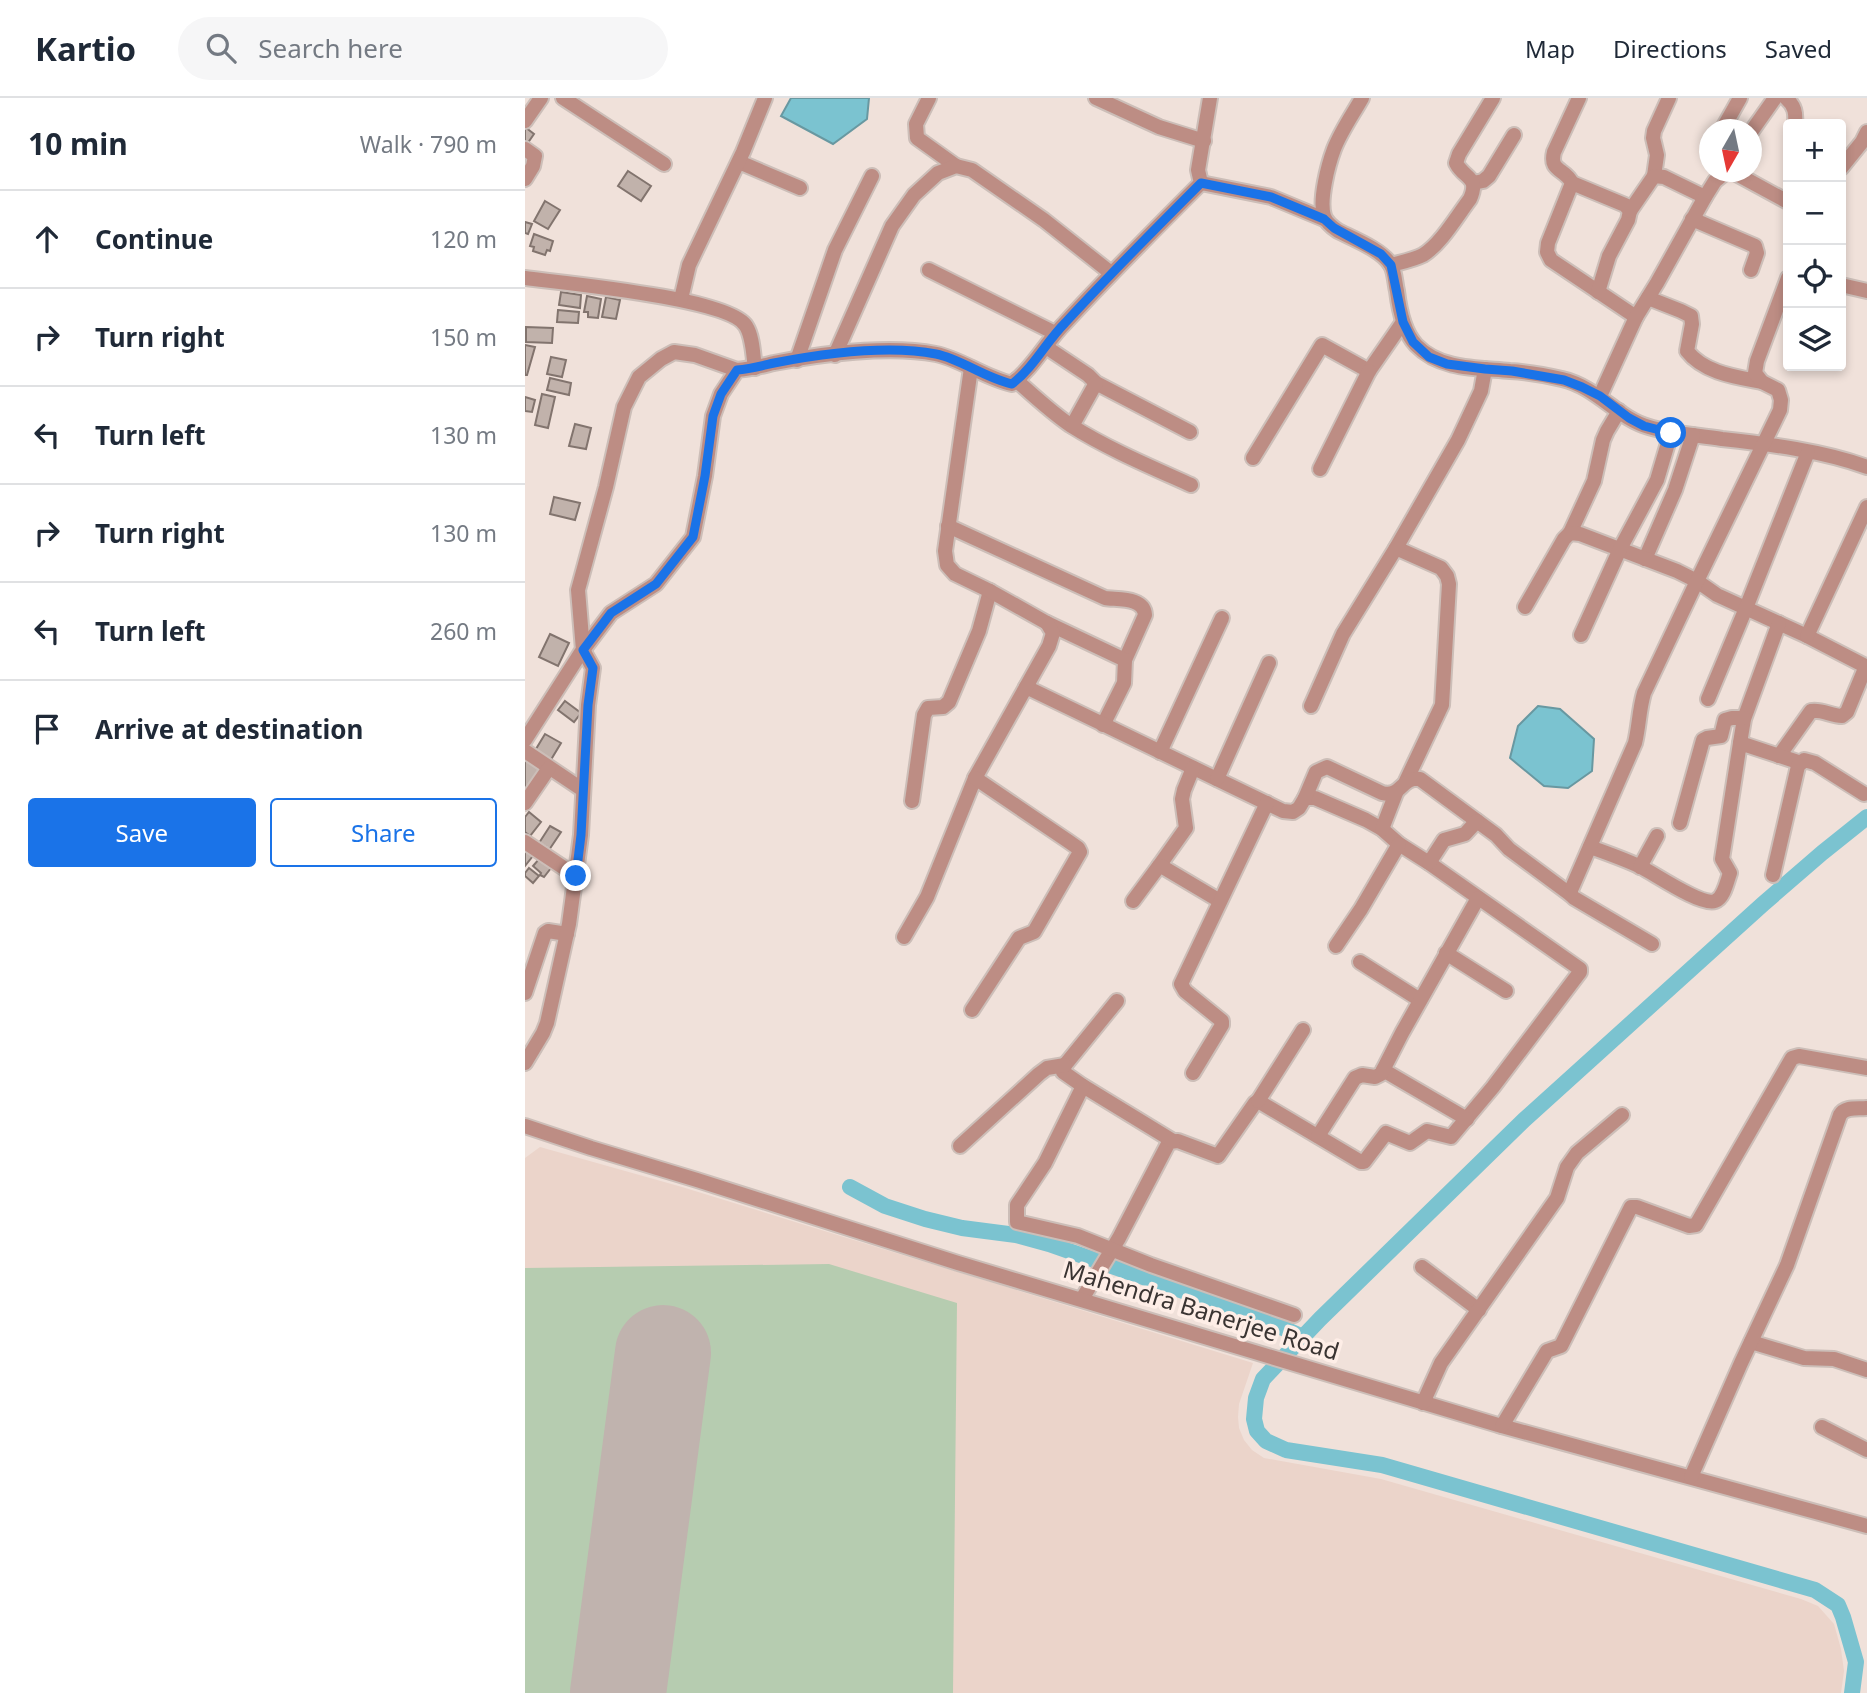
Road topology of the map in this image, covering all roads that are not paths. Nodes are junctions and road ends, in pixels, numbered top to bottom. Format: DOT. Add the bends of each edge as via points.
graph roads {
  1 [pos="541,98"];
  2 [pos="563,98"];
  3 [pos="765,98"];
  4 [pos="929,98"];
  5 [pos="1096,98"];
  6 [pos="1210,98"];
  7 [pos="1362,98"];
  8 [pos="1493,98"];
  9 [pos="1579,98"];
  10 [pos="1669,98"];
  11 [pos="1740,98"];
  12 [pos="1775,98"];
  13 [pos="1786,98"];
  14 [pos="1728,119"];
  15 [pos="1761,119"];
  16 [pos="1796,119"];
  17 [pos="525,121"];
  18 [pos="1867,132"];
  19 [pos="1514,135"];
  20 [pos="1204,141"];
  21 [pos="525,149"];
  22 [pos="739,162"];
  23 [pos="1846,162"];
  24 [pos="664,164"];
  25 [pos="956,166"];
  26 [pos="872,176"];
  27 [pos="1654,176"];
  28 [pos="525,179"];
  29 [pos="1714,182"];
  30 [pos="1751,182"];
  31 [pos="1201,183"];
  32 [pos="1473,183"];
  33 [pos="1572,183"];
  34 [pos="800,188"];
  35 [pos="1705,197"];
  36 [pos="1783,199"];
  37 [pos="1630,211"];
  38 [pos="1324,219"];
  39 [pos="1692,219"];
  40 [pos="1391,265"];
  41 [pos="929,270"];
  42 [pos="1751,270"];
  43 [pos="1111,273"];
  44 [pos="525,278"];
  45 [pos="1846,286"];
  46 [pos="1783,291"];
  47 [pos="1867,291"];
  48 [pos="1598,292"];
  49 [pos="1648,298"];
  50 [pos="681,299"];
  51 [pos="1636,317"];
  52 [pos="1403,322"];
  53 [pos="1055,333"];
  54 [pos="1046,347"];
  55 [pos="835,355"];
  56 [pos="797,360"];
  57 [pos="755,368"];
  58 [pos="971,368"];
  59 [pos="1485,369"];
  60 [pos="737,370"];
  61 [pos="1369,371"];
  62 [pos="1016,380"];
  63 [pos="1762,382"];
  64 [pos="1096,383"];
  65 [pos="1600,396"];
  66 [pos="1619,411"];
  67 [pos="1072,426"];
  68 [pos="1190,432"];
  69 [pos="1671,433"];
  70 [pos="1693,435"];
  71 [pos="1763,444"];
  72 [pos="1808,452"];
  73 [pos="1253,458"];
  74 [pos="1866,465"];
  75 [pos="1320,469"];
  76 [pos="1191,485"];
  77 [pos="1867,506"];
  78 [pos="949,526"];
  79 [pos="1570,533"];
  80 [pos="1396,548"];
  81 [pos="1620,549"];
  82 [pos="1645,559"];
  83 [pos="1696,581"];
  84 [pos="990,591"];
  85 [pos="1525,607"];
  86 [pos="1746,608"];
  87 [pos="1222,618"];
  88 [pos="1047,623"];
  89 [pos="1779,623"];
  90 [pos="1581,635"];
  91 [pos="1807,636"];
  92 [pos="583,650"];
  93 [pos="1125,660"];
  94 [pos="1269,663"];
  95 [pos="1867,666"];
  96 [pos="1026,687"];
  97 [pos="1708,699"];
  98 [pos="1311,706"];
  99 [pos="1744,718"];
  100 [pos="1103,725"];
  101 [pos="525,740"];
  102 [pos="1740,743"];
  103 [pos="525,751"];
  104 [pos="1160,752"];
  105 [pos="1779,756"];
  106 [pos="1801,763"];
  107 [pos="549,768"];
  108 [pos="1193,768"];
  109 [pos="975,778"];
  110 [pos="1217,779"];
  111 [pos="1406,781"];
  112 [pos="583,790"];
  113 [pos="1396,793"];
  114 [pos="1864,794"];
  115 [pos="1305,798"];
  116 [pos="912,801"];
  117 [pos="525,803"];
  118 [pos="1266,803"];
  119 [pos="1477,821"];
  120 [pos="1680,823"];
  121 [pos="1382,829"];
  122 [pos="1657,836"];
  123 [pos="525,842"];
  124 [pos="1399,844"];
  125 [pos="1590,846"];
  126 [pos="1429,863"];
  127 [pos="1159,866"];
  128 [pos="1640,867"];
  129 [pos="1773,875"];
  130 [pos="576,876"];
  131 [pos="1571,895"];
  132 [pos="1478,898"];
  133 [pos="1133,901"];
  134 [pos="1220,901"];
  135 [pos="567,934"];
  136 [pos="904,937"];
  137 [pos="1652,944"];
  138 [pos="1336,946"];
  139 [pos="1446,953"];
  140 [pos="1360,962"];
  141 [pos="1506,991"];
  142 [pos="525,993"];
  143 [pos="1420,1000"];
  144 [pos="1117,1001"];
  145 [pos="972,1010"];
  146 [pos="1303,1030"];
  147 [pos="525,1063"];
  148 [pos="1065,1065"];
  149 [pos="1867,1068"];
  150 [pos="1383,1070"];
  151 [pos="1193,1073"];
  152 [pos="1083,1086"];
  153 [pos="1258,1101"];
  154 [pos="1867,1108"];
  155 [pos="1622,1115"];
  156 [pos="1467,1118"];
  157 [pos="525,1126"];
  158 [pos="1318,1136"];
  159 [pos="1173,1141"];
  160 [pos="960,1146"];
  161 [pos="1111,1252"];
  162 [pos="1422,1267"];
  163 [pos="1082,1299"];
  164 [pos="1479,1310"];
  165 [pos="1294,1315"];
  166 [pos="1751,1342"];
  167 [pos="1867,1370"];
  168 [pos="1423,1402"];
  169 [pos="1502,1426"];
  170 [pos="1822,1427"];
  171 [pos="1867,1450"];
  172 [pos="1691,1477"];
  173 [pos="1867,1526"];
  1 -- 17 [label="street"];
  2 -- 24 [label="street"];
  3 -- 22 [label="street"];
  4 -- 25 [label="street" via="916,124 917,138"];
  5 -- 20 [label="street"];
  6 -- 20 [label="street"];
  7 -- 38 [label="street" via="1335,148 1326,180"];
  8 -- 32 [label="street" via="1456,163"];
  9 -- 33 [label="street" via="1552,160"];
  10 -- 27 [label="street" via="1654,131"];
  11 -- 14 [label="street"];
  12 -- 15 [label="street"];
  13 -- 16 [label="street" via="1793,104"];
  18 -- 23 [label="street"];
  19 -- 32 [label="street" via="1489,176"];
  20 -- 31 [label="street" via="1198,170"];
  21 -- 28 [label="street" via="535,156"];
  22 -- 34 [label="street"];
  22 -- 50 [label="street" via="689,265"];
  25 -- 43 [label="street" via="972,170"];
  25 -- 55 [label="street" via="938,173 922,187 892,226"];
  26 -- 56 [label="street" via="835,250"];
  27 -- 35 [label="street"];
  27 -- 37 [label="street"];
  29 -- 35 [label="street"];
  30 -- 36 [label="street"];
  31 -- 38 [label="street" via="1271,197"];
  31 -- 43 [label="street"];
  32 -- 40 [label="street" via="1470,199 1434,246 1414,259"];
  33 -- 37 [label="street"];
  33 -- 48 [label="street" via="1547,252 1551,260"];
  35 -- 39 [label="street"];
  37 -- 48 [label="street"];
  38 -- 40 [label="street"];
  39 -- 42 [label="street" via="1755,246"];
  39 -- 49 [label="street"];
  40 -- 52 [label="street"];
  41 -- 53 [label="street"];
  43 -- 53 [label="street"];
  44 -- 50 [label="street"];
  45 -- 47 [label="street"];
  46 -- 63 [label="street" via="1757,361 1755,373"];
  48 -- 51 [label="street"];
  49 -- 51 [label="street"];
  49 -- 63 [label="street" via="1691,316 1687,351 1693,359 1732,376"];
  50 -- 57 [label="street" via="733,314 746,324"];
  51 -- 65 [label="street"];
  52 -- 59 [label="street" via="1413,342 1429,357"];
  52 -- 61 [label="street"];
  53 -- 54 [label="street"];
  54 -- 62 [label="street"];
  54 -- 64 [label="street"];
  55 -- 56 [label="street"];
  55 -- 58 [label="street" via="913,351 940,355"];
  56 -- 57 [label="street"];
  57 -- 60 [label="street"];
  58 -- 62 [label="street" via="999,381 1012,384"];
  58 -- 78 [label="street"];
  59 -- 65 [label="street" via="1564,380"];
  59 -- 80 [label="street" via="1481,391 1458,440"];
  60 -- 92 [label="street" via="713,416 693,537 656,584 611,613"];
  60 -- 92 [label="street" via="674,352 639,377 624,407 577,590"];
  61 -- 73 [label="street" via="1322,345"];
  61 -- 75 [label="street"];
  62 -- 67 [label="street"];
  63 -- 71 [label="street" via="1778,390 1781,400"];
  64 -- 67 [label="street"];
  64 -- 68 [label="street"];
  65 -- 66 [label="street"];
  66 -- 69 [label="street" via="1644,426"];
  66 -- 79 [label="street" via="1607,430 1594,481"];
  67 -- 76 [label="street"];
  69 -- 70 [label="street"];
  69 -- 81 [label="street" via="1657,480"];
  70 -- 71 [label="street"];
  70 -- 82 [label="street"];
  71 -- 72 [label="street"];
  71 -- 83 [label="street"];
  72 -- 74 [label="street"];
  72 -- 86 [label="street"];
  77 -- 91 [label="street"];
  78 -- 84 [label="street" via="947,565 955,574"];
  78 -- 93 [label="street" via="1105,598 1143,606 1145,615"];
  79 -- 81 [label="street"];
  79 -- 85 [label="street"];
  80 -- 98 [label="street" via="1343,634"];
  80 -- 111 [label="street" via="1441,568 1448,584 1442,705"];
  81 -- 82 [label="street"];
  81 -- 90 [label="street"];
  82 -- 83 [label="street"];
  83 -- 86 [label="street"];
  83 -- 125 [label="street" via="1644,694 1635,743"];
  84 -- 88 [label="street"];
  84 -- 116 [label="street" via="979,631 949,702 928,708 924,715"];
  86 -- 89 [label="street"];
  86 -- 97 [label="street"];
  87 -- 104 [label="street"];
  88 -- 93 [label="street"];
  88 -- 96 [label="street" via="1053,634"];
  89 -- 91 [label="street"];
  89 -- 99 [label="street"];
  91 -- 95 [label="street"];
  92 -- 101 [label="street"];
  92 -- 112 [label="street" via="593,668"];
  93 -- 100 [label="street" via="1123,683"];
  94 -- 110 [label="street"];
  95 -- 105 [label="street" via="1847,712 1835,716 1811,711"];
  96 -- 100 [label="street"];
  96 -- 109 [label="street"];
  99 -- 102 [label="street"];
  99 -- 120 [label="street" via="1725,720 1721,736 1703,740"];
  100 -- 104 [label="street"];
  102 -- 105 [label="street"];
  102 -- 128 [label="street" via="1723,859 1730,873 1721,897 1707,902 1696,898"];
  103 -- 107 [label="street"];
  104 -- 108 [label="street"];
  105 -- 106 [label="street"];
  106 -- 114 [label="street" via="1815,764"];
  106 -- 129 [label="street"];
  107 -- 112 [label="street"];
  107 -- 117 [label="street"];
  108 -- 110 [label="street"];
  108 -- 127 [label="street" via="1182,799 1186,828"];
  109 -- 136 [label="street" via="927,897"];
  109 -- 145 [label="street" via="1080,852 1034,932 1019,938"];
  110 -- 118 [label="street"];
  111 -- 113 [label="street"];
  111 -- 119 [label="street" via="1420,779"];
  112 -- 130 [label="street"];
  113 -- 115 [label="street" via="1382,793 1327,767 1316,772"];
  113 -- 121 [label="street"];
  115 -- 118 [label="street" via="1293,812"];
  115 -- 121 [label="street" via="1315,798"];
  118 -- 134 [label="street"];
  119 -- 126 [label="street" via="1465,834 1444,840"];
  119 -- 131 [label="street"];
  121 -- 124 [label="street"];
  122 -- 128 [label="street"];
  123 -- 130 [label="street"];
  124 -- 126 [label="street"];
  124 -- 138 [label="street"];
  125 -- 128 [label="street"];
  125 -- 131 [label="street"];
  126 -- 132 [label="street"];
  127 -- 133 [label="street"];
  127 -- 134 [label="street"];
  130 -- 135 [label="street"];
  131 -- 137 [label="street"];
  132 -- 139 [label="street"];
  132 -- 156 [label="street" via="1580,972"];
  134 -- 151 [label="street" via="1181,984 1222,1021"];
  135 -- 142 [label="street" via="545,933"];
  135 -- 147 [label="street" via="547,1023"];
  139 -- 141 [label="street"];
  139 -- 143 [label="street"];
  140 -- 143 [label="street"];
  143 -- 150 [label="street"];
  144 -- 148 [label="street"];
  146 -- 153 [label="street"];
  148 -- 152 [label="street" via="1063,1072"];
  148 -- 160 [label="street" via="1038,1074"];
  149 -- 169 [label="street" via="1792,1058 1696,1225 1631,1207 1560,1346 1547,1351"];
  150 -- 156 [label="street"];
  150 -- 158 [label="street" via="1378,1077 1355,1078"];
  152 -- 159 [label="street"];
  152 -- 161 [label="street" via="1045,1163 1017,1205 1016,1219"];
  153 -- 158 [label="street"];
  153 -- 159 [label="street" via="1218,1156"];
  154 -- 166 [label="street" via="1846,1109 1840,1115 1787,1265"];
  155 -- 164 [label="street" via="1583,1147 1567,1167 1557,1198"];
  156 -- 158 [label="street" via="1451,1138 1427,1132 1411,1143 1386,1133 1364,1162"];
  157 -- 163 [label="street, Mahendra Banerjee Road"];
  159 -- 161 [label="street"];
  161 -- 163 [label="street"];
  161 -- 165 [label="street"];
  162 -- 164 [label="street"];
  163 -- 168 [label="street, Mahendra Banerjee Road"];
  164 -- 168 [label="street" via="1441,1363"];
  166 -- 167 [label="street"];
  166 -- 172 [label="street"];
  168 -- 169 [label="street, Mahendra Banerjee Road"];
  169 -- 172 [label="street, Mahendra Banerjee Road"];
  170 -- 171 [label="street"];
  172 -- 173 [label="street, Mahendra Banerjee Road"];
}
